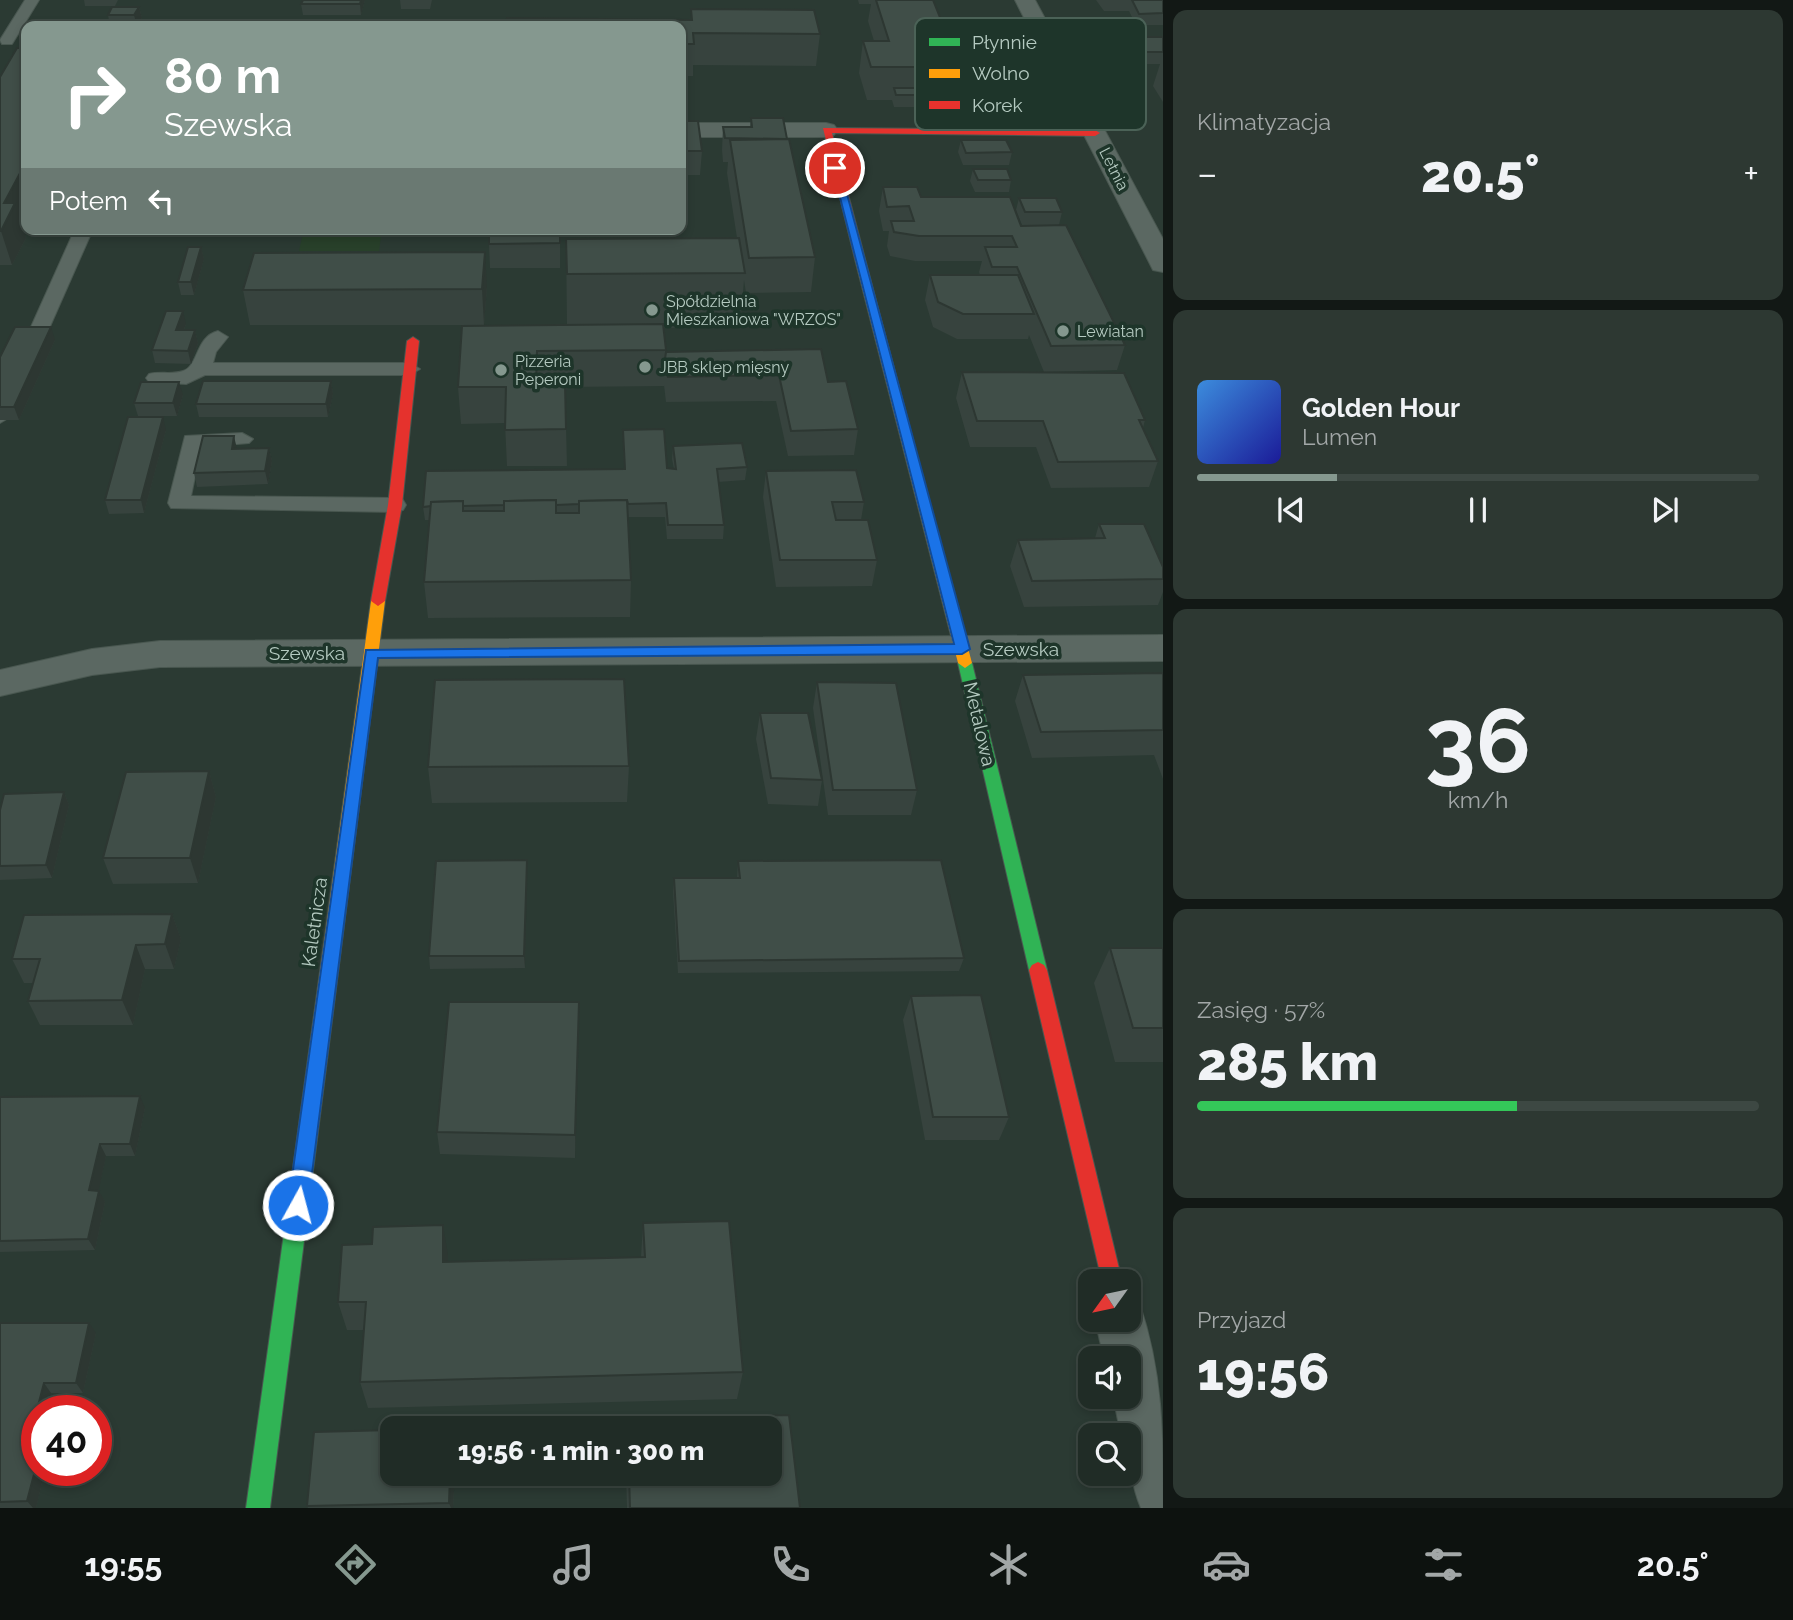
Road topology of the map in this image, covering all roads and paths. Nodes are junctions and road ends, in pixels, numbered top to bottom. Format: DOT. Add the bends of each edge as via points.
graph roads {
  1 [pos="32,0"];
  2 [pos="1025,0"];
  3 [pos="1034,18"];
  4 [pos="21,42"];
  5 [pos="686,130"];
  6 [pos="826,130"];
  7 [pos="1093,130"];
  8 [pos="1095,133"];
  9 [pos="81,235"];
  10 [pos="1163,264"];
  11 [pos="218,337"];
  12 [pos="413,341"];
  13 [pos="201,369"];
  14 [pos="410,369"];
  15 [pos="156,378"];
  16 [pos="0,417"];
  17 [pos="242,439"];
  18 [pos="395,505"];
  19 [pos="1163,648"];
  20 [pos="962,649"];
  21 [pos="371,653"];
  22 [pos="0,683"];
  23 [pos="1109,1269"];
  24 [pos="1124,1332"];
  25 [pos="1163,1494"];
  26 [pos="258,1508"];
  1 -- 4 [label="lane" via="7,41"];
  2 -- 3 [label="street, Letnia"];
  5 -- 6 [label="street"];
  6 -- 8 [label="street"];
  6 -- 20 [label="street, Metalowa"];
  7 -- 8 [label="street, Letnia"];
  8 -- 10 [label="street, Letnia"];
  9 -- 16 [label="lane"];
  11 -- 13 [label="lane" via="206,351"];
  12 -- 14 [label="street, Kaletnicza"];
  13 -- 14 [label="lane"];
  13 -- 15 [label="lane" via="186,378"];
  14 -- 18 [label="street, Kaletnicza"];
  17 -- 18 [label="lane" via="192,441 179,503"];
  18 -- 21 [label="street, Kaletnicza"];
  19 -- 20 [label="street, Szewska"];
  20 -- 21 [label="street, Szewska"];
  20 -- 23 [label="street, Metalowa"];
  21 -- 22 [label="street, Szewska" via="137,656"];
  21 -- 26 [label="street, Kaletnicza"];
  24 -- 25 [label="street"];
}
